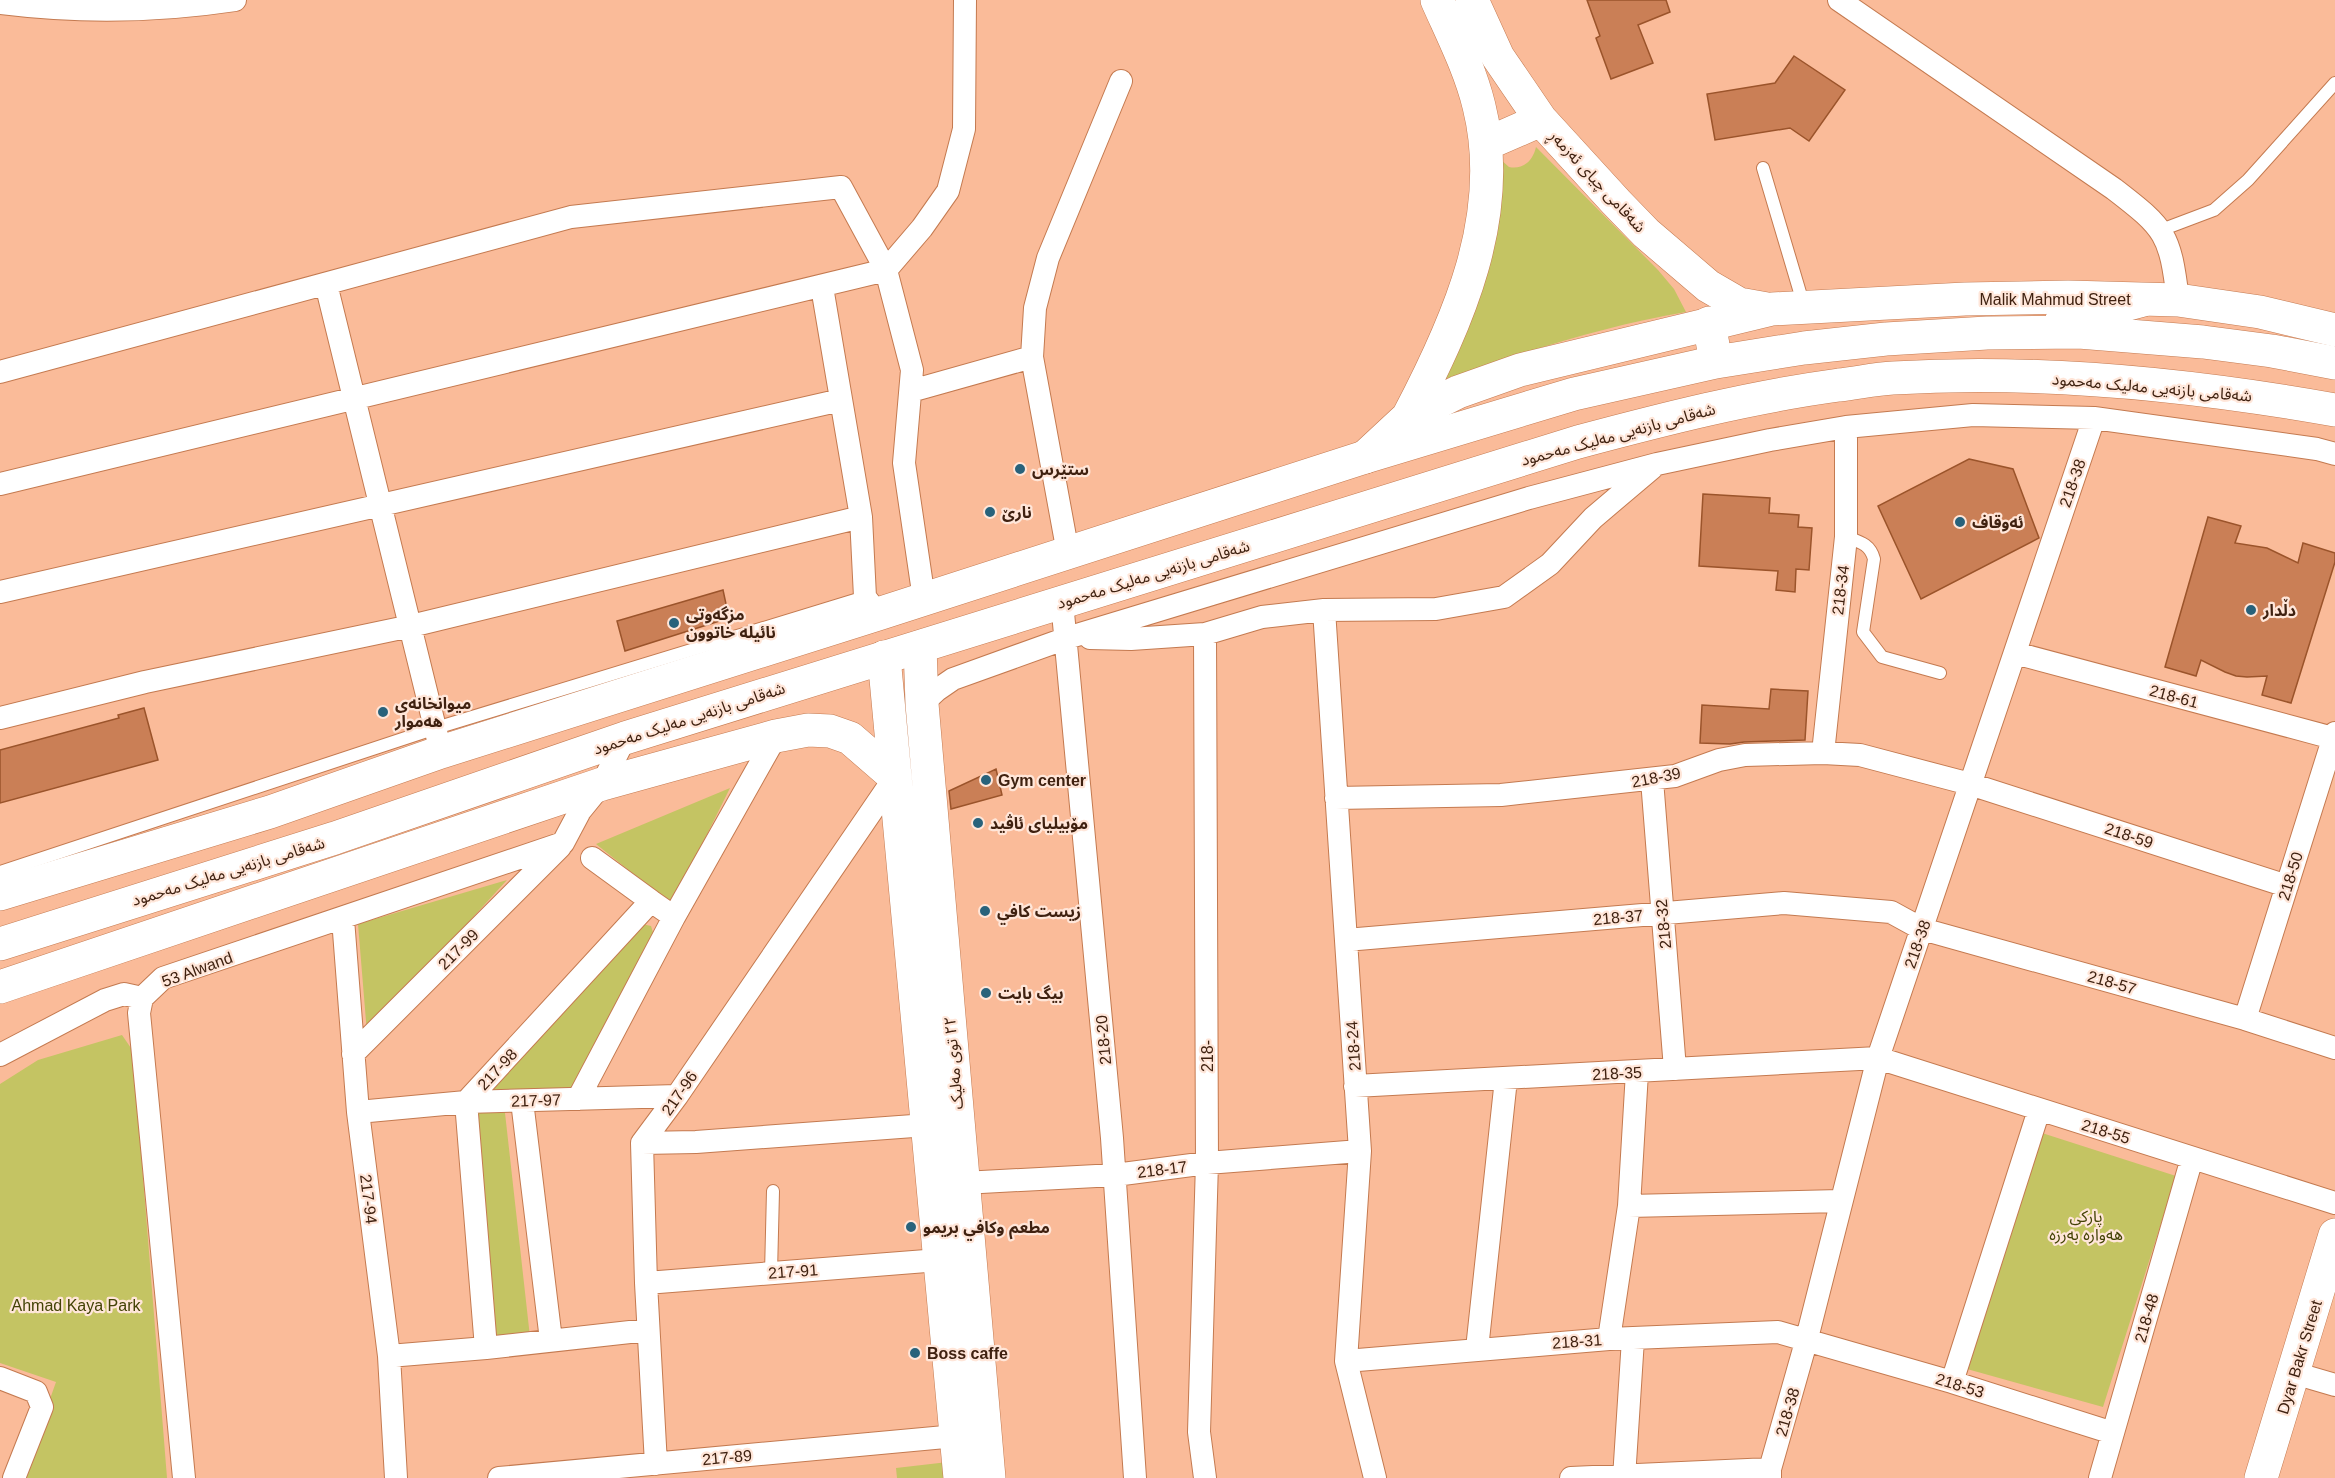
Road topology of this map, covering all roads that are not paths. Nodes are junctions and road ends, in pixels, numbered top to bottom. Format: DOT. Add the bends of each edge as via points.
graph roads {
  1 [pos="235,0"];
  2 [pos="965,0"];
  3 [pos="1437,0"];
  4 [pos="1472,0"];
  5 [pos="1839,0"];
  6 [pos="0,3"];
  7 [pos="1121,81"];
  8 [pos="2335,83"];
  9 [pos="1541,120"];
  10 [pos="1486,144"];
  11 [pos="1764,168"];
  12 [pos="2161,230"];
  13 [pos="886,270"];
  14 [pos="326,284"];
  15 [pos="822,287"];
  16 [pos="2144,300"];
  17 [pos="2178,300"];
  18 [pos="1805,307"];
  19 [pos="1772,309"];
  20 [pos="1709,323"];
  21 [pos="2335,330"];
  22 [pos="2021,333"];
  23 [pos="1032,357"];
  24 [pos="1716,362"];
  25 [pos="2335,363"];
  26 [pos="0,372"];
  27 [pos="911,391"];
  28 [pos="356,399"];
  29 [pos="841,400"];
  30 [pos="2335,410"];
  31 [pos="1408,417"];
  32 [pos="2094,418"];
  33 [pos="1846,427"];
  34 [pos="2335,454"];
  35 [pos="1365,457"];
  36 [pos="1658,464"];
  37 [pos="0,484"];
  38 [pos="381,505"];
  39 [pos="861,516"];
  40 [pos="1846,537"];
  41 [pos="1068,553"];
  42 [pos="0,592"];
  43 [pos="924,599"];
  44 [pos="1062,602"];
  45 [pos="871,606"];
  46 [pos="1324,610"];
  47 [pos="411,626"];
  48 [pos="1205,634"];
  49 [pos="1067,638"];
  50 [pos="920,647"];
  51 [pos="2015,653"];
  52 [pos="884,657"];
  53 [pos="1940,673"];
  54 [pos="922,704"];
  55 [pos="0,718"];
  56 [pos="776,736"];
  57 [pos="2334,736"];
  58 [pos="625,738"];
  59 [pos="439,740"];
  60 [pos="1823,753"];
  61 [pos="895,777"];
  62 [pos="1652,780"];
  63 [pos="602,784"];
  64 [pos="1970,784"];
  65 [pos="319,795"];
  66 [pos="1336,798"];
  67 [pos="270,812"];
  68 [pos="335,838"];
  69 [pos="563,843"];
  70 [pos="281,854"];
  71 [pos="592,858"];
  72 [pos="0,872"];
  73 [pos="2287,886"];
  74 [pos="0,894"];
  75 [pos="651,901"];
  76 [pos="1891,912"];
  77 [pos="1663,913"];
  78 [pos="674,918"];
  79 [pos="343,919"];
  80 [pos="1922,929"];
  81 [pos="1346,940"];
  82 [pos="0,944"];
  83 [pos="0,987"];
  84 [pos="142,998"];
  85 [pos="2245,1019"];
  86 [pos="2335,1048"];
  87 [pos="353,1054"];
  88 [pos="0,1055"];
  89 [pos="1878,1058"];
  90 [pos="1675,1069"];
  91 [pos="1637,1072"];
  92 [pos="1506,1079"];
  93 [pos="1356,1086"];
  94 [pos="677,1096"];
  95 [pos="578,1099"];
  96 [pos="522,1101"];
  97 [pos="466,1102"];
  98 [pos="2039,1110"];
  99 [pos="358,1112"];
  100 [pos="927,1125"];
  101 [pos="642,1143"];
  102 [pos="1360,1151"];
  103 [pos="2192,1158"];
  104 [pos="1207,1163"];
  105 [pos="1115,1175"];
  106 [pos="963,1183"];
  107 [pos="773,1191"];
  108 [pos="1840,1201"];
  109 [pos="2335,1203"];
  110 [pos="1629,1206"];
  111 [pos="2335,1235"];
  112 [pos="939,1260"];
  113 [pos="771,1273"];
  114 [pos="646,1283"];
  115 [pos="648,1330"];
  116 [pos="1609,1339"];
  117 [pos="1633,1339"];
  118 [pos="551,1340"];
  119 [pos="1806,1342"];
  120 [pos="486,1348"];
  121 [pos="1477,1349"];
  122 [pos="389,1356"];
  123 [pos="1346,1361"];
  124 [pos="2294,1373"];
  125 [pos="0,1378"];
  126 [pos="1952,1382"];
  127 [pos="2335,1385"];
  128 [pos="2113,1433"];
  129 [pos="956,1436"];
  130 [pos="656,1464"];
  131 [pos="618,1473"];
  132 [pos="1770,1474"];
  133 [pos="1624,1476"];
  134 [pos="14,1478"];
  135 [pos="184,1478"];
  136 [pos="396,1478"];
  137 [pos="499,1478"];
  138 [pos="960,1478"];
  139 [pos="989,1478"];
  140 [pos="1135,1478"];
  141 [pos="1205,1478"];
  142 [pos="1375,1478"];
  143 [pos="1571,1478"];
  144 [pos="2100,1478"];
  145 [pos="2260,1478"];
  1 -- 6 [label="street" via="164,8 92,10"];
  2 -- 13 [label="street" via="964,129 948,191"];
  3 -- 10 [label="main road" via="1474,88"];
  4 -- 9 [label="main road, شەقامی چیای ئەزمەڕ" via="1498,57"];
  5 -- 12 [label="street" via="2114,189"];
  7 -- 23 [label="street" via="1048,258 1035,308"];
  8 -- 12 [label="lane" via="2248,180 2214,210"];
  9 -- 10 [label="main road"];
  9 -- 19 [label="main road, شەقامی چیای ئەزمەڕ" via="1638,225 1693,274 1739,304"];
  10 -- 31 [label="main road" via="1486,202 1475,261 1447,339"];
  11 -- 18 [label="lane"];
  12 -- 17 [label="street" via="2169,243"];
  13 -- 14 [label="street" via="841,187 572,217"];
  13 -- 15 [label="street"];
  13 -- 27 [label="street" via="912,370"];
  14 -- 26 [label="street"];
  14 -- 28 [label="street"];
  15 -- 28 [label="street"];
  15 -- 29 [label="street"];
  16 -- 17 [label="main road, Malik Mahmud Street"];
  16 -- 18 [label="main road, Malik Mahmud Street" via="2068,297"];
  16 -- 22 [label="main road"];
  17 -- 21 [label="main road, Malik Mahmud Street" via="2260,312"];
  18 -- 19 [label="main road, Malik Mahmud Street"];
  19 -- 20 [label="main road"];
  20 -- 24 [label="main road"];
  20 -- 31 [label="main road" via="1520,370"];
  22 -- 24 [label="main road" via="1886,339"];
  22 -- 25 [label="main road" via="2079,332 2203,342"];
  23 -- 27 [label="street"];
  23 -- 41 [label="street"];
  24 -- 35 [label="main road" via="1574,394"];
  27 -- 43 [label="street" via="904,463"];
  28 -- 37 [label="street"];
  28 -- 38 [label="street"];
  29 -- 38 [label="street"];
  29 -- 39 [label="street"];
  30 -- 44 [label="main road, شەقامی بازنەیی مەلیک مەحمود" via="2204,389 2086,378 1892,378 1807,390 1696,411 1578,442"];
  31 -- 35 [label="main road"];
  32 -- 33 [label="street" via="1974,415"];
  32 -- 34 [label="street"];
  32 -- 51 [label="street, 218-38"];
  33 -- 36 [label="street"];
  33 -- 40 [label="street, 218-34"];
  35 -- 41 [label="main road"];
  36 -- 46 [label="street" via="1593,518 1550,564 1504,597 1436,609"];
  36 -- 49 [label="street" via="1529,498"];
  38 -- 42 [label="street"];
  38 -- 47 [label="street"];
  39 -- 45 [label="street"];
  39 -- 47 [label="street"];
  40 -- 53 [label="lane" via="1864,544 1874,559 1863,632 1871,645 1882,657"];
  40 -- 60 [label="street, 218-34"];
  41 -- 43 [label="main road"];
  43 -- 45 [label="main road"];
  44 -- 49 [label="street, 218-20"];
  44 -- 50 [label="main road, شەقامی بازنەیی مەلیک مەحمود"];
  45 -- 59 [label="main road"];
  46 -- 48 [label="street" via="1262,617"];
  46 -- 66 [label="street, 218-24"];
  47 -- 55 [label="street" via="145,682"];
  47 -- 59 [label="street"];
  48 -- 49 [label="street"];
  48 -- 104 [label="street, 218-"];
  49 -- 54 [label="street" via="953,679"];
  49 -- 105 [label="street, 218-20"];
  50 -- 52 [label="main road, شەقامی بازنەیی مەلیک مەحمود"];
  50 -- 54 [label="main road, ٢٢ توی مەلیک"];
  51 -- 57 [label="street, 218-61"];
  51 -- 64 [label="street, 218-38"];
  52 -- 58 [label="main road, شەقامی بازنەیی مەلیک مەحمود"];
  52 -- 61 [label="main road, ٢٢ توی مەلیک"];
  54 -- 106 [label="main road, ٢٢ توی مەلیک"];
  56 -- 61 [label="main road" via="808,730 830,731 850,738"];
  56 -- 63 [label="main road"];
  56 -- 78 [label="street"];
  57 -- 73 [label="street, 218-50"];
  58 -- 63 [label="street"];
  58 -- 68 [label="main road, شەقامی بازنەیی مەلیک مەحمود"];
  59 -- 65 [label="main road"];
  59 -- 72 [label="lane"];
  60 -- 62 [label="street, 218-39" via="1745,755"];
  60 -- 64 [label="street, 218-39" via="1860,755"];
  61 -- 94 [label="street, 217-96"];
  61 -- 100 [label="main road, ٢٢ توی مەلیک"];
  62 -- 66 [label="street, 218-39" via="1501,795"];
  62 -- 77 [label="street, 218-32"];
  63 -- 69 [label="street" via="580,811"];
  63 -- 83 [label="main road"];
  64 -- 73 [label="street, 218-59"];
  64 -- 80 [label="street, 218-38"];
  65 -- 67 [label="main road"];
  65 -- 68 [label="main road"];
  66 -- 81 [label="street, 218-24"];
  67 -- 70 [label="main road"];
  67 -- 74 [label="main road"];
  68 -- 70 [label="main road, شەقامی بازنەیی مەلیک مەحمود"];
  69 -- 79 [label="street, 53 Alwand"];
  69 -- 87 [label="street, 217-99"];
  70 -- 82 [label="main road, شەقامی بازنەیی مەلیک مەحمود"];
  71 -- 75 [label="street"];
  73 -- 85 [label="street, 218-50"];
  75 -- 78 [label="street"];
  75 -- 97 [label="street, 217-98"];
  76 -- 77 [label="street, 218-37" via="1784,903"];
  76 -- 80 [label="street, 218-57"];
  77 -- 81 [label="street, 218-37"];
  77 -- 90 [label="street, 218-32"];
  78 -- 95 [label="street"];
  79 -- 84 [label="street, 53 Alwand" via="163,978"];
  79 -- 87 [label="street, 217-94"];
  80 -- 85 [label="street, 218-57"];
  80 -- 89 [label="street, 218-38"];
  81 -- 93 [label="street, 218-24"];
  84 -- 88 [label="street" via="124,994 105,1000"];
  84 -- 135 [label="street, 53 Alwand" via="140,1013"];
  85 -- 86 [label="street, 218-57"];
  87 -- 99 [label="street, 217-94"];
  89 -- 90 [label="street, 218-35"];
  89 -- 98 [label="street, 218-55"];
  89 -- 108 [label="street, 218-38"];
  90 -- 91 [label="street, 218-35"];
  91 -- 92 [label="street, 218-35"];
  91 -- 110 [label="street"];
  92 -- 93 [label="street, 218-35"];
  92 -- 121 [label="street"];
  93 -- 102 [label="street, 218-24"];
  94 -- 95 [label="street, 217-97"];
  94 -- 101 [label="street, 217-96"];
  95 -- 96 [label="street, 217-97"];
  96 -- 97 [label="street, 217-97"];
  96 -- 118 [label="street"];
  97 -- 99 [label="street, 217-97"];
  97 -- 120 [label="street, 217-98"];
  98 -- 103 [label="street, 218-55"];
  98 -- 126 [label="street"];
  99 -- 122 [label="street, 217-94"];
  100 -- 101 [label="street"];
  100 -- 112 [label="main road, ٢٢ توی مەلیک"];
  101 -- 114 [label="street"];
  102 -- 104 [label="street, 218-17"];
  102 -- 123 [label="street, 218-24"];
  103 -- 109 [label="street, 218-55"];
  103 -- 128 [label="street, 218-48"];
  104 -- 105 [label="street, 218-17"];
  104 -- 141 [label="street, 218-" via="1199,1432"];
  105 -- 106 [label="street, 218-17"];
  105 -- 140 [label="street, 218-20"];
  106 -- 139 [label="main road, ٢٢ توی مەلیک"];
  107 -- 113 [label="lane"];
  108 -- 110 [label="street"];
  108 -- 119 [label="street, 218-38"];
  110 -- 116 [label="street"];
  111 -- 124 [label="main road, Dyar Bakr Street"];
  112 -- 113 [label="street, 217-91"];
  112 -- 129 [label="main road, ٢٢ توی مەلیک"];
  113 -- 114 [label="street, 217-91"];
  114 -- 115 [label="street"];
  115 -- 118 [label="street"];
  115 -- 130 [label="street"];
  116 -- 117 [label="street, 218-31"];
  116 -- 121 [label="street, 218-31"];
  117 -- 119 [label="street, 218-31" via="1778,1332"];
  117 -- 133 [label="street"];
  118 -- 120 [label="street"];
  119 -- 126 [label="street, 218-53"];
  119 -- 132 [label="street, 218-38"];
  120 -- 122 [label="street"];
  121 -- 123 [label="street, 218-31"];
  122 -- 136 [label="street, 217-94"];
  123 -- 142 [label="street, 218-24"];
  124 -- 127 [label="street"];
  124 -- 145 [label="main road, Dyar Bakr Street"];
  125 -- 134 [label="street" via="36,1392 42,1407"];
  126 -- 128 [label="street, 218-53"];
  128 -- 144 [label="street, 218-48"];
  129 -- 130 [label="street, 217-89"];
  129 -- 138 [label="main road, ٢٢ توی مەلیک"];
  130 -- 131 [label="street, 217-89"];
  131 -- 137 [label="street, 217-89"];
  132 -- 133 [label="street"];
  133 -- 143 [label="street"];
}
